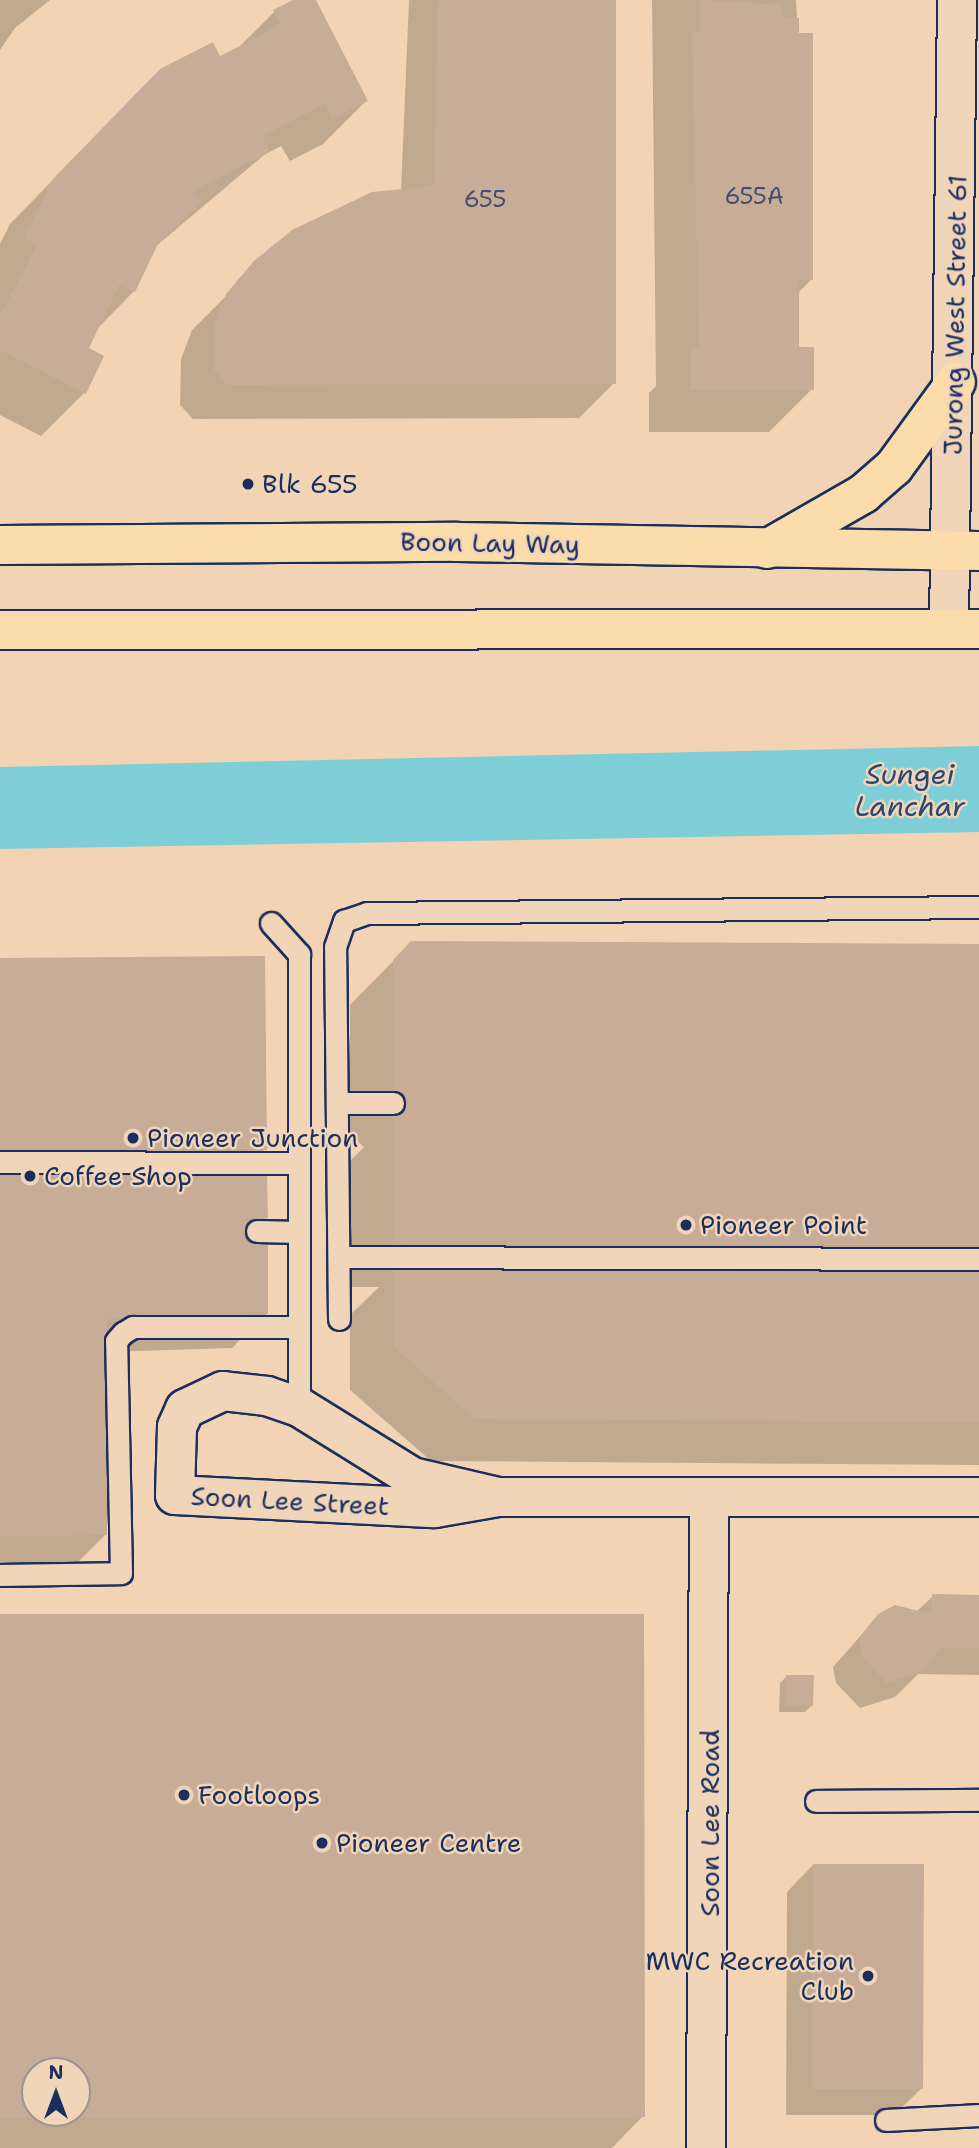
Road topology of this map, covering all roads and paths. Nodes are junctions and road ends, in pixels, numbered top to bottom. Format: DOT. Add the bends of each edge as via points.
graph roads {
  1 [pos="957,0"];
  2 [pos="956,382"];
  3 [pos="0,545"];
  4 [pos="765,550"];
  5 [pos="964,551"];
  6 [pos="964,629"];
  7 [pos="0,630"];
  8 [pos="979,907"];
  9 [pos="271,923"];
  10 [pos="338,1103"];
  11 [pos="393,1103"];
  12 [pos="0,1162"];
  13 [pos="299,1163"];
  14 [pos="257,1231"];
  15 [pos="299,1232"];
  16 [pos="340,1257"];
  17 [pos="979,1259"];
  18 [pos="339,1319"];
  19 [pos="299,1327"];
  20 [pos="299,1407"];
  21 [pos="498,1497"];
  22 [pos="709,1497"];
  23 [pos="979,1497"];
  24 [pos="0,1575"];
  25 [pos="979,1800"];
  26 [pos="816,1801"];
  27 [pos="979,2115"];
  28 [pos="886,2120"];
  29 [pos="706,2148"];
  1 -- 2 [label="street, Jurong West Street 61"];
  2 -- 4 [label="main road" via="894,467 863,494"];
  2 -- 5 [label="street, Jurong West Street 61"];
  3 -- 4 [label="main road, Boon Lay Way" via="457,542"];
  4 -- 5 [label="main road, Boon Lay Way"];
  5 -- 6 [label="street, Jurong West Street 61"];
  6 -- 7 [label="main road"];
  8 -- 10 [label="lane" via="367,913 344,921 335,947"];
  9 -- 13 [label="lane" via="299,954"];
  10 -- 11 [label="lane"];
  10 -- 16 [label="lane"];
  12 -- 13 [label="lane"];
  13 -- 15 [label="lane"];
  14 -- 15 [label="lane"];
  15 -- 19 [label="lane"];
  16 -- 17 [label="lane"];
  16 -- 18 [label="lane"];
  19 -- 20 [label="lane"];
  19 -- 24 [label="lane" via="133,1327 122,1333 116,1341 121,1573"];
  20 -- 21 [label="street, Soon Lee Street" via="412,1477"];
  20 -- 21 [label="street, Soon Lee Street" via="223,1391 196,1401 177,1427 175,1495 435,1508"];
  21 -- 22 [label="street, Soon Lee Street"];
  22 -- 23 [label="street, Soon Lee Street"];
  22 -- 29 [label="street, Soon Lee Road"];
  25 -- 26 [label="lane"];
  27 -- 28 [label="lane"];
}
